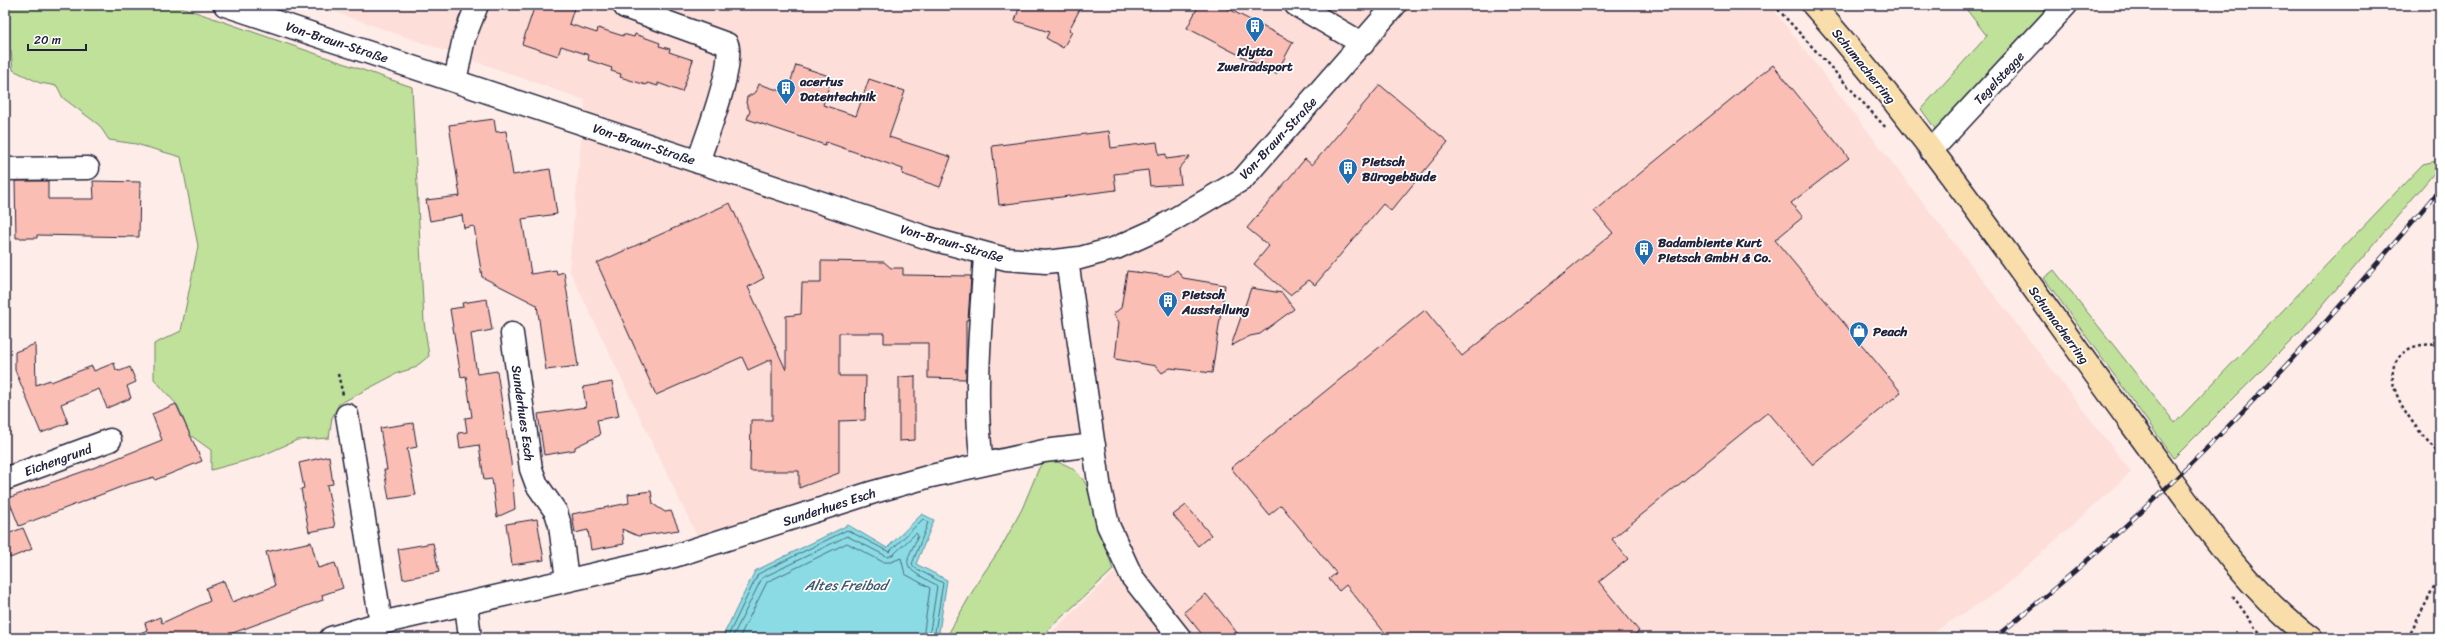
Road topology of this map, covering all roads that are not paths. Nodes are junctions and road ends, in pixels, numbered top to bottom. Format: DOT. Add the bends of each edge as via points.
graph roads {
  1 [pos="225,5"];
  2 [pos="477,5"];
  3 [pos="1296,5"];
  4 [pos="1395,5"];
  5 [pos="1813,5"];
  6 [pos="2066,5"];
  7 [pos="625,7"];
  8 [pos="1363,44"];
  9 [pos="455,81"];
  10 [pos="1931,151"];
  11 [pos="698,162"];
  12 [pos="5,168"];
  13 [pos="88,168"];
  14 [pos="985,255"];
  15 [pos="1067,260"];
  16 [pos="512,334"];
  17 [pos="347,415"];
  18 [pos="110,440"];
  19 [pos="1094,444"];
  20 [pos="982,464"];
  21 [pos="5,479"];
  22 [pos="567,580"];
  23 [pos="466,604"];
  24 [pos="381,623"];
  25 [pos="331,638"];
  26 [pos="470,638"];
  27 [pos="1180,638"];
  28 [pos="2311,638"];
  1 -- 9 [label="street, Von-Braun-Straße"];
  2 -- 9 [label="street" via="464,38"];
  3 -- 8 [label="street"];
  4 -- 8 [label="street, Von-Braun-Straße"];
  5 -- 10 [label="main road, Schumacherring" via="1853,50"];
  6 -- 10 [label="street, Tegelstegge"];
  7 -- 11 [label="street" via="727,44 730,53 725,77"];
  8 -- 15 [label="street, Von-Braun-Straße" via="1243,179 1156,230 1122,245"];
  9 -- 11 [label="street, Von-Braun-Straße"];
  10 -- 28 [label="main road, Schumacherring" via="2210,531 2249,580 2293,625"];
  11 -- 14 [label="street, Von-Braun-Straße"];
  12 -- 13 [label="street"];
  14 -- 15 [label="street, Von-Braun-Straße" via="1006,260"];
  14 -- 20 [label="street" via="980,338 979,436"];
  15 -- 19 [label="street"];
  16 -- 22 [label="street, Sunderhues Esch" via="531,469 537,485 556,512"];
  17 -- 24 [label="street"];
  18 -- 21 [label="street, Eichengrund"];
  19 -- 20 [label="street, Sunderhues Esch"];
  19 -- 27 [label="street" via="1108,525 1119,553 1143,593"];
  20 -- 22 [label="street, Sunderhues Esch" via="874,492 674,556"];
  22 -- 23 [label="street, Sunderhues Esch"];
  23 -- 24 [label="street, Sunderhues Esch"];
  23 -- 26 [label="street"];
  24 -- 25 [label="street, Sunderhues Esch"];
}
